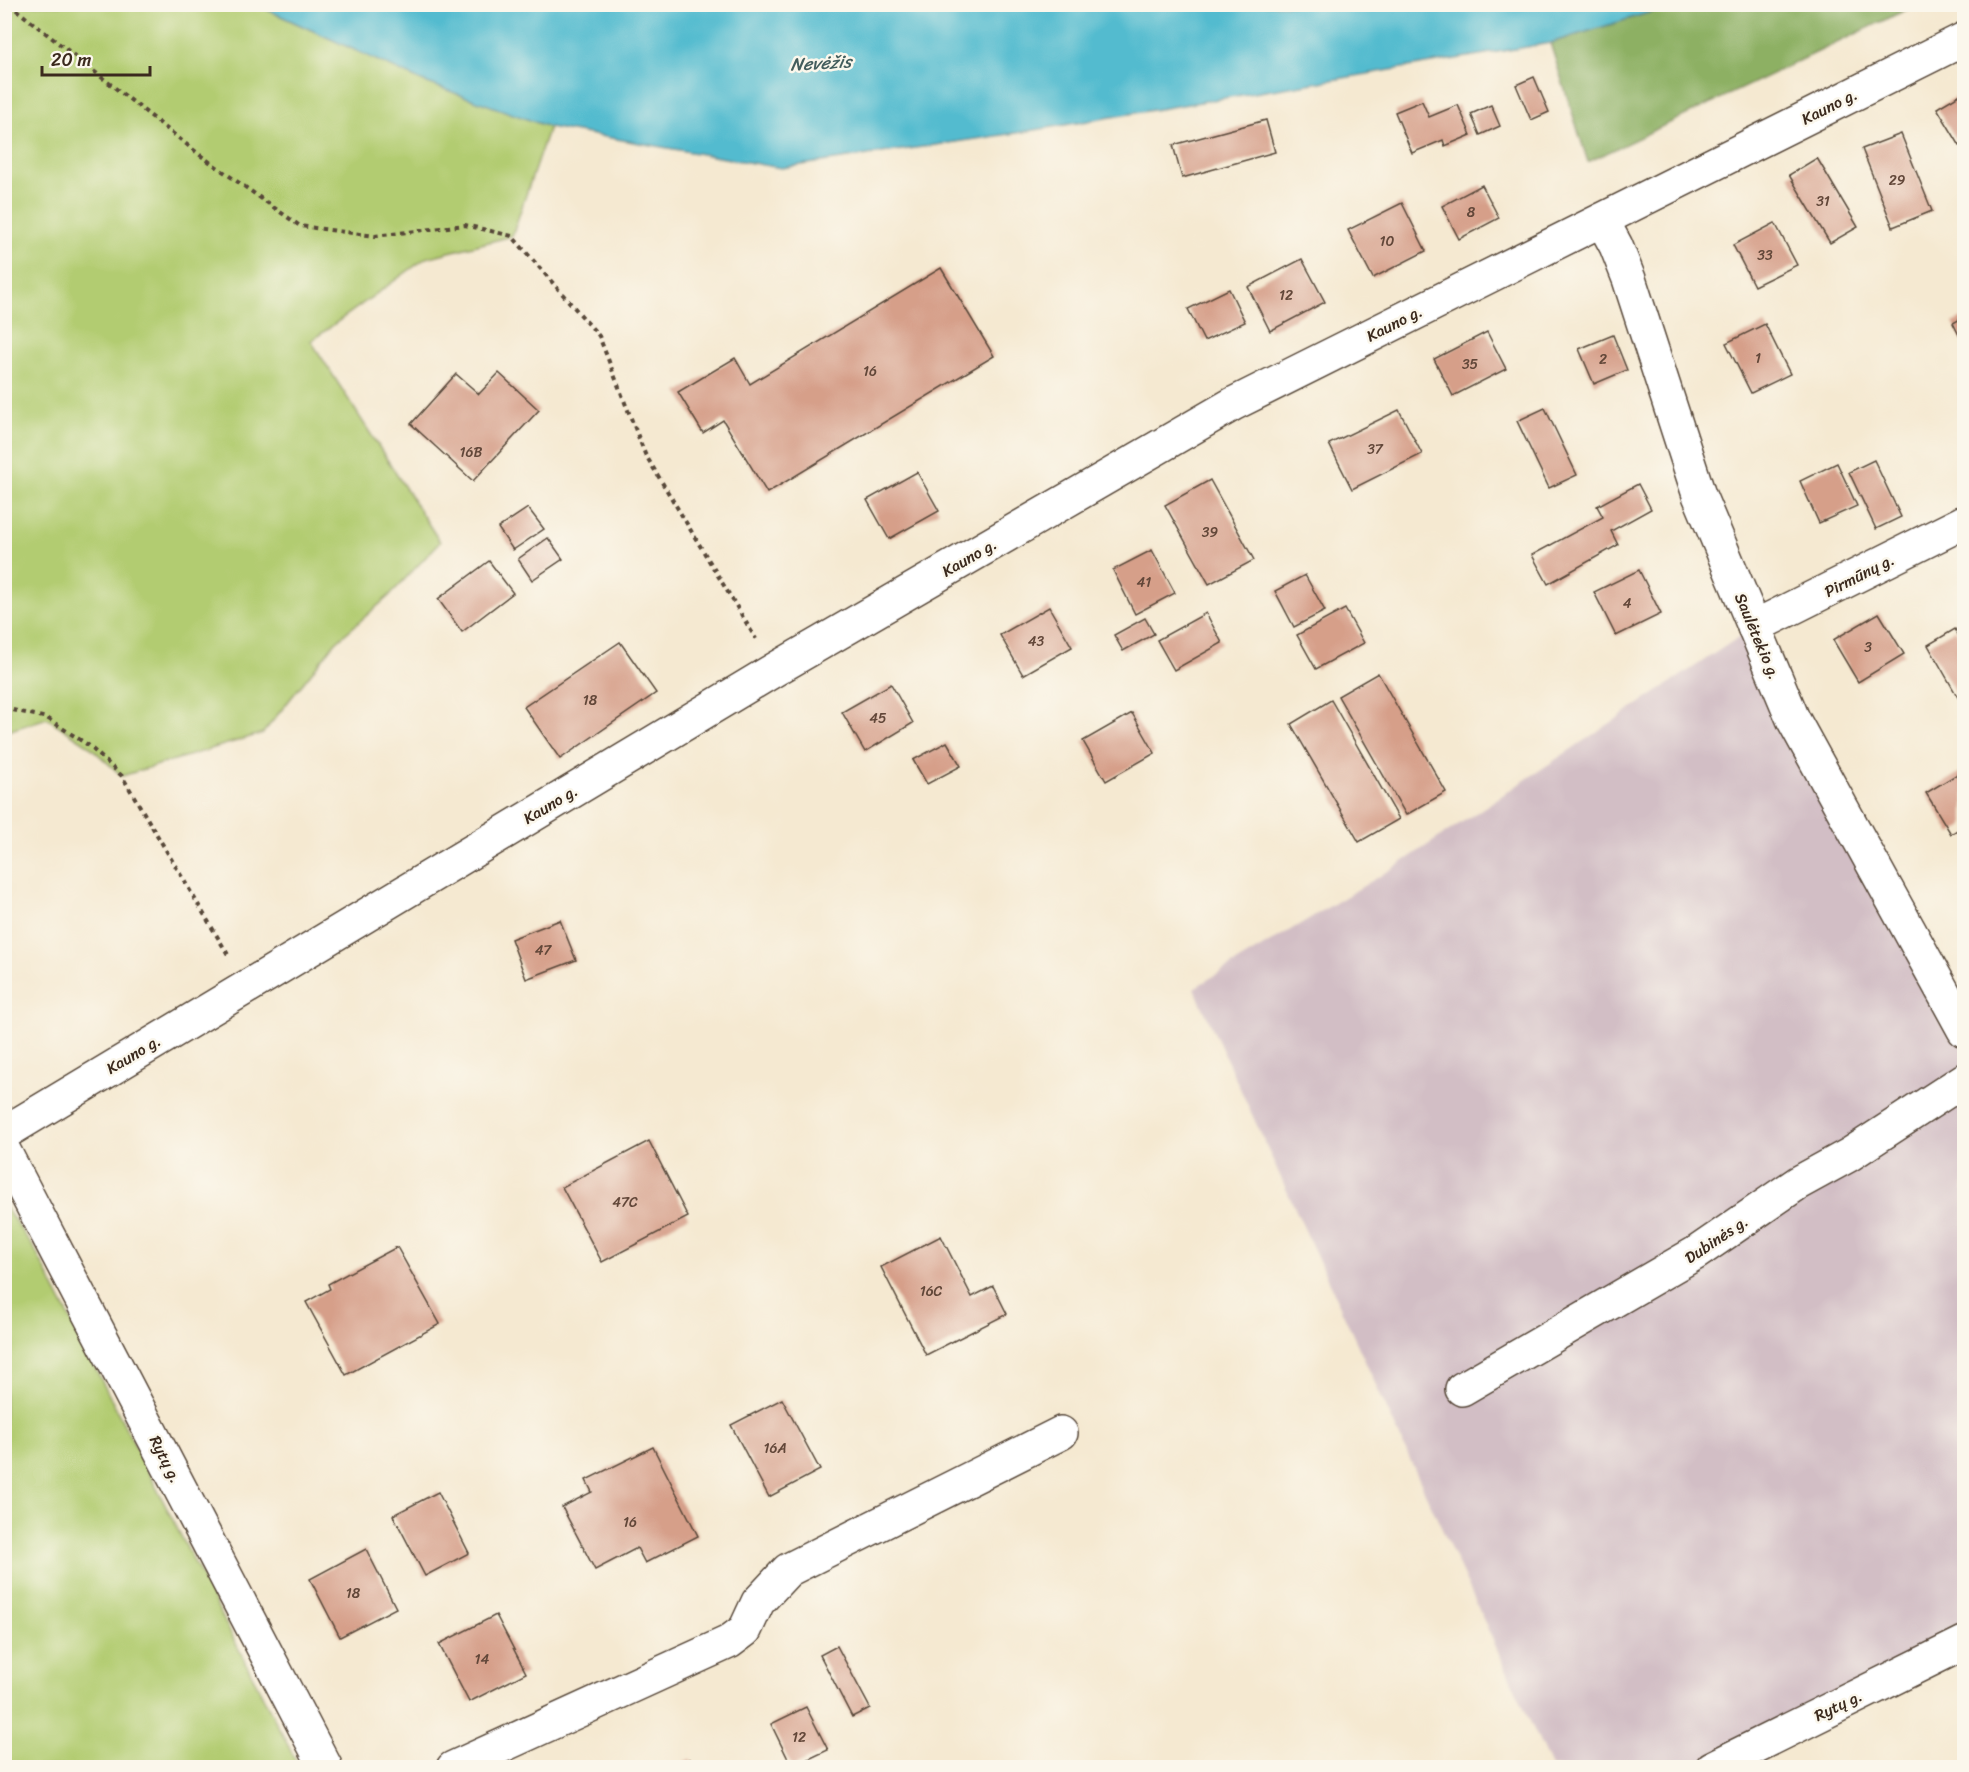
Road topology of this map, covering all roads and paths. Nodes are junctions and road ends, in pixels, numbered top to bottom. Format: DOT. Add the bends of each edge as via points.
graph roads {
  1 [pos="9,4"];
  2 [pos="1965,39"];
  3 [pos="1602,220"];
  4 [pos="1965,522"];
  5 [pos="1754,627"];
  6 [pos="774,670"];
  7 [pos="4,708"];
  8 [pos="247,985"];
  9 [pos="1965,1030"];
  10 [pos="1965,1080"];
  11 [pos="4,1133"];
  12 [pos="4,1151"];
  13 [pos="1462,1389"];
  14 [pos="1061,1433"];
  15 [pos="1965,1643"];
  16 [pos="326,1767"];
  17 [pos="453,1767"];
  18 [pos="1712,1767"];
  1 -- 6 [label="path" via="200,155 300,226 375,236 465,225 512,236 599,336 645,454"];
  2 -- 3 [label="street, Kauno g."];
  3 -- 5 [label="street, Saulėtekio g." via="1629,279 1699,495"];
  3 -- 6 [label="street, Kauno g." via="1233,404"];
  4 -- 5 [label="street, Pirmūnų g."];
  5 -- 9 [label="street, Saulėtekio g." via="1793,719"];
  6 -- 8 [label="street, Kauno g."];
  7 -- 8 [label="path" via="47,718 88,744 122,776"];
  8 -- 11 [label="street, Kauno g."];
  10 -- 13 [label="street, Dubinės g." via="1849,1155 1797,1183 1696,1253"];
  12 -- 16 [label="street, Rytų g."];
  14 -- 17 [label="street" via="788,1570 758,1602 745,1630 729,1642"];
  15 -- 18 [label="street, Rytų g."];
}
